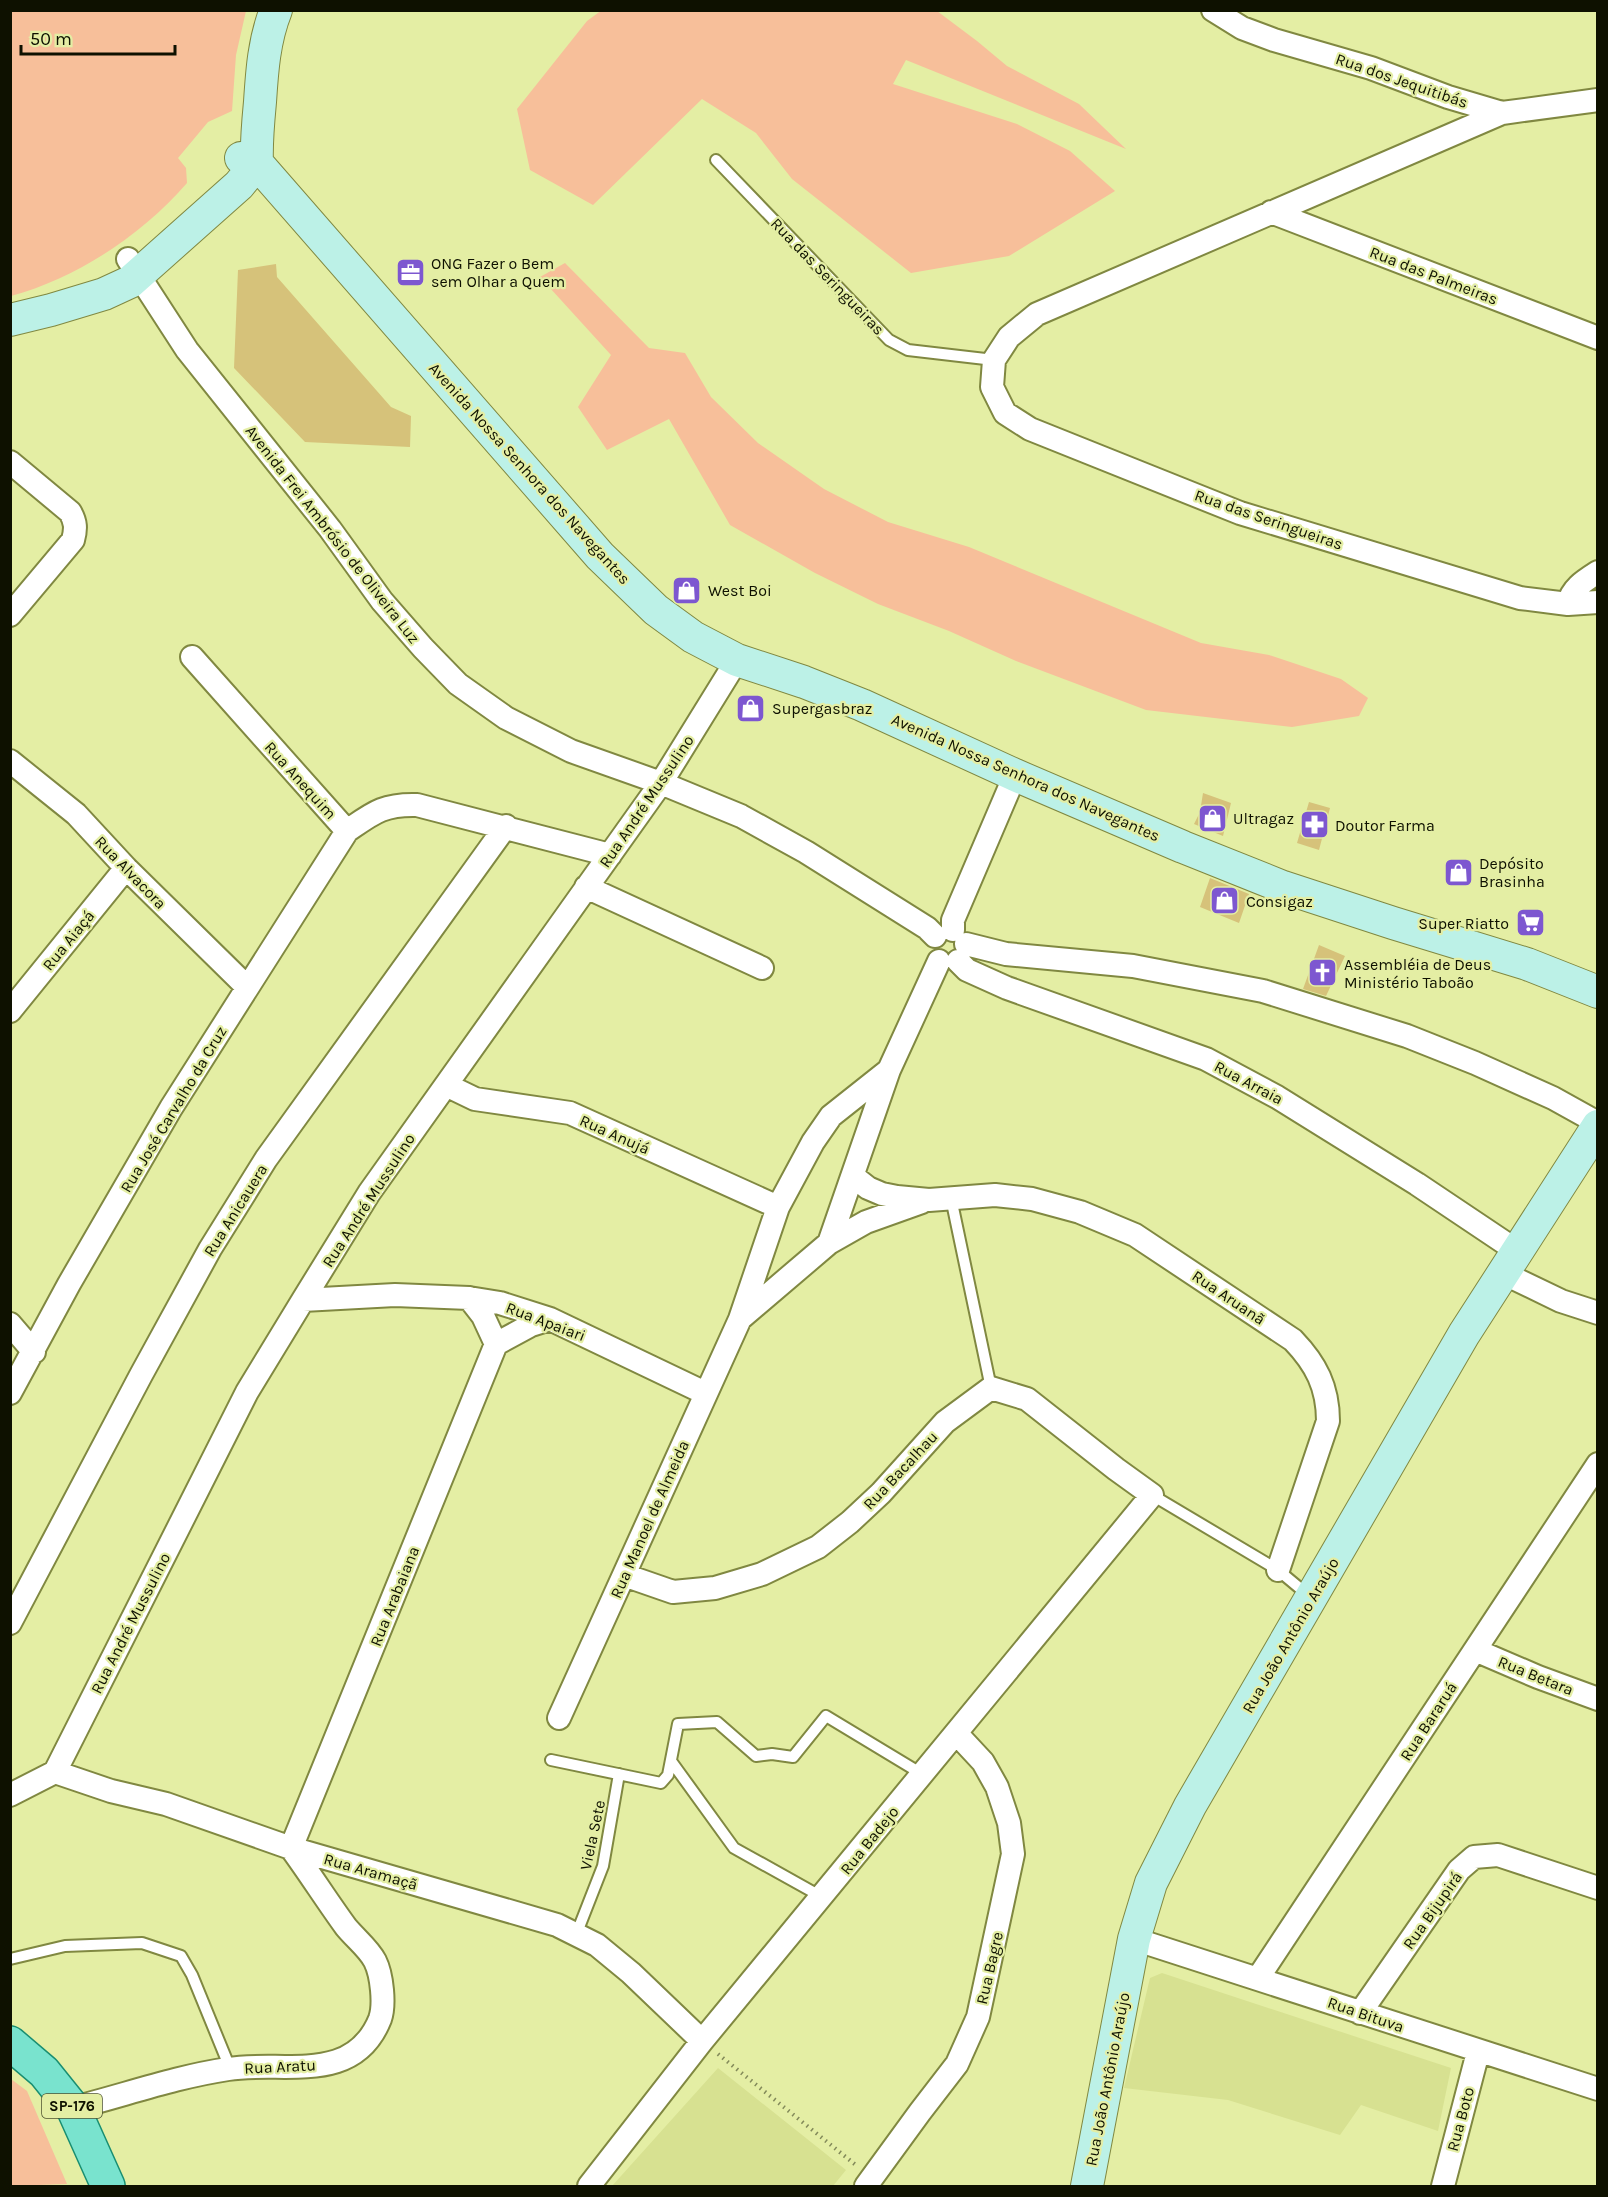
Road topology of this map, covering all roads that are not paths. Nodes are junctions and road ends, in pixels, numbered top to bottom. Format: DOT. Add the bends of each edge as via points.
graph roads {
  1 [pos="276,10"];
  2 [pos="1213,10"];
  3 [pos="1598,100"];
  4 [pos="1502,113"];
  5 [pos="251,156"];
  6 [pos="716,160"];
  7 [pos="1271,212"];
  8 [pos="134,267"];
  9 [pos="10,303"];
  10 [pos="10,320"];
  11 [pos="1598,338"];
  12 [pos="994,360"];
  13 [pos="10,462"];
  14 [pos="1598,572"];
  15 [pos="1598,602"];
  16 [pos="1568,604"];
  17 [pos="10,615"];
  18 [pos="192,657"];
  19 [pos="737,660"];
  20 [pos="10,761"];
  21 [pos="1015,775"];
  22 [pos="661,783"];
  23 [pos="506,826"];
  24 [pos="347,831"];
  25 [pos="610,855"];
  26 [pos="126,868"];
  27 [pos="586,888"];
  28 [pos="950,946"];
  29 [pos="762,968"];
  30 [pos="247,987"];
  31 [pos="1596,988"];
  32 [pos="10,1011"];
  33 [pos="889,1070"];
  34 [pos="446,1085"];
  35 [pos="1598,1124"];
  36 [pos="854,1176"];
  37 [pos="940,1199"];
  38 [pos="778,1207"];
  39 [pos="829,1243"];
  40 [pos="1510,1262"];
  41 [pos="469,1299"];
  42 [pos="303,1300"];
  43 [pos="1598,1313"];
  44 [pos="550,1319"];
  45 [pos="740,1319"];
  46 [pos="10,1324"];
  47 [pos="496,1344"];
  48 [pos="34,1352"];
  49 [pos="991,1388"];
  50 [pos="10,1393"];
  51 [pos="705,1393"];
  52 [pos="1598,1464"];
  53 [pos="1152,1495"];
  54 [pos="1278,1570"];
  55 [pos="624,1575"];
  56 [pos="1312,1598"];
  57 [pos="10,1623"];
  58 [pos="1475,1650"];
  59 [pos="1598,1698"];
  60 [pos="559,1718"];
  61 [pos="956,1732"];
  62 [pos="551,1760"];
  63 [pos="671,1761"];
  64 [pos="54,1772"];
  65 [pos="619,1774"];
  66 [pos="922,1774"];
  67 [pos="10,1795"];
  68 [pos="291,1848"];
  69 [pos="1598,1888"];
  70 [pos="822,1897"];
  71 [pos="576,1935"];
  72 [pos="1134,1939"];
  73 [pos="10,1959"];
  74 [pos="1258,1978"];
  75 [pos="1360,2013"];
  76 [pos="702,2041"];
  77 [pos="10,2043"];
  78 [pos="1478,2052"];
  79 [pos="230,2068"];
  80 [pos="1598,2089"];
  81 [pos="74,2108"];
  82 [pos="869,2182"];
  83 [pos="108,2187"];
  84 [pos="589,2187"];
  85 [pos="1088,2187"];
  86 [pos="1443,2187"];
  1 -- 5 [label="main road" via="269,28"];
  2 -- 4 [label="street, Rua dos Jequitibás" via="1242,28 1275,40"];
  3 -- 4 [label="street, Rua dos Jequitibás"];
  4 -- 7 [label="street"];
  5 -- 8 [label="main road" via="152,241"];
  5 -- 19 [label="main road, Avenida Nossa Senhora dos Navegantes" via="600,556 656,610 693,637"];
  6 -- 12 [label="lane, Rua das Seringueiras" via="889,340 908,350"];
  7 -- 11 [label="street, Rua das Palmeiras"];
  7 -- 12 [label="street" via="1037,314 1009,337"];
  8 -- 9 [label="main road"];
  8 -- 10 [label="main road" via="104,294"];
  8 -- 22 [label="street, Avenida Frei Ambrósio de Oliveira Luz" via="188,350 382,601 458,684 506,718 571,751"];
  12 -- 16 [label="street, Rua das Seringueiras" via="992,387 1005,413 1030,429 1240,513 1520,598"];
  13 -- 17 [label="street" via="70,512 76,530 73,540"];
  14 -- 16 [label="street" via="1570,594"];
  15 -- 16 [label="street, Rua das Seringueiras"];
  18 -- 24 [label="street, Rua Anequim"];
  19 -- 21 [label="main road, Avenida Nossa Senhora dos Navegantes" via="862,705"];
  19 -- 22 [label="street, Rua André Mussulino"];
  20 -- 26 [label="street, Rua Alvacora" via="76,814"];
  21 -- 28 [label="street, Rua Manoel de Almeida" via="953,920"];
  21 -- 31 [label="main road, Avenida Nossa Senhora dos Navegantes" via="1283,887"];
  22 -- 25 [label="street, Rua André Mussulino"];
  22 -- 28 [label="street, Avenida Frei Ambrósio de Oliveira Luz" via="741,816 806,852"];
  23 -- 24 [label="street, Rua Anequim" via="399,804 380,809"];
  23 -- 25 [label="street, Rua Anequim"];
  23 -- 57 [label="street, Rua Anicauera" via="266,1159 210,1248"];
  24 -- 30 [label="street, Rua José Carvalho da Cruz"];
  25 -- 27 [label="street, Rua André Mussulino"];
  26 -- 30 [label="street, Rua Alvacora"];
  26 -- 32 [label="street, Rua Aiaçá"];
  27 -- 29 [label="street"];
  27 -- 34 [label="street, Rua André Mussulino"];
  28 -- 33 [label="street, Rua Manoel de Almeida"];
  28 -- 35 [label="street, Avenida Frei Ambrósio de Oliveira Luz" via="1133,966 1263,991 1417,1040 1475,1063 1553,1098"];
  28 -- 40 [label="street, Rua Arraia" via="967,970 1206,1059 1287,1103 1417,1184"];
  30 -- 48 [label="street, Rua José Carvalho da Cruz" via="171,1108"];
  33 -- 36 [label="street, Rua Manoel de Almeida"];
  33 -- 38 [label="street, Rua Manoel de Almeida" via="831,1116"];
  34 -- 38 [label="street, Rua Anujá" via="475,1099 570,1113"];
  34 -- 42 [label="street, Rua André Mussulino" via="369,1193"];
  35 -- 40 [label="main road, Rua João Antônio Araújo"];
  36 -- 37 [label="street, Rua Aruanã" via="882,1194"];
  36 -- 39 [label="street, Rua Manoel de Almeida"];
  37 -- 39 [label="street, Rua Aruanã" via="866,1222"];
  37 -- 49 [label="lane"];
  37 -- 54 [label="street, Rua Aruanã" via="996,1195 1032,1198 1135,1234 1293,1340 1310,1357 1328,1402 1328,1421"];
  38 -- 45 [label="street, Rua Manoel de Almeida"];
  39 -- 45 [label="street, Rua Manoel de Almeida"];
  40 -- 43 [label="street, Rua Arraia" via="1561,1301"];
  40 -- 56 [label="main road, Rua João Antônio Araújo" via="1464,1334"];
  41 -- 42 [label="street, Rua Apaiari" via="395,1295"];
  41 -- 44 [label="street, Rua Apaiari" via="500,1303"];
  41 -- 47 [label="street" via="483,1316"];
  42 -- 64 [label="street, Rua André Mussulino" via="247,1392"];
  44 -- 47 [label="street"];
  44 -- 51 [label="street, Rua Apaiari"];
  45 -- 51 [label="street, Rua Manoel de Almeida"];
  46 -- 48 [label="street"];
  47 -- 68 [label="street, Rua Arabaiana"];
  48 -- 50 [label="street, Rua José Carvalho da Cruz"];
  49 -- 53 [label="street" via="1027,1399"];
  49 -- 55 [label="street, Rua Bacalhau" via="945,1422 881,1493 818,1548 762,1574 715,1588 673,1592"];
  51 -- 55 [label="street, Rua Manoel de Almeida"];
  52 -- 58 [label="street, Rua Bararuá"];
  53 -- 54 [label="lane"];
  53 -- 61 [label="street, Rua Badejo"];
  54 -- 56 [label="lane"];
  55 -- 60 [label="street, Rua Manoel de Almeida"];
  56 -- 72 [label="main road, Rua João Antônio Araújo" via="1190,1806 1151,1882"];
  58 -- 59 [label="street, Rua Betara"];
  58 -- 74 [label="street, Rua Bararuá"];
  61 -- 66 [label="street, Rua Badejo"];
  61 -- 82 [label="street, Rua Bagre" via="983,1762 998,1787 1009,1822 1013,1854 978,2017 957,2064"];
  62 -- 65 [label="lane"];
  63 -- 65 [label="lane" via="668,1775 661,1783"];
  63 -- 66 [label="lane" via="678,1724 717,1722 756,1756 793,1757 826,1716"];
  63 -- 70 [label="lane" via="734,1848"];
  64 -- 67 [label="street"];
  64 -- 68 [label="street, Rua Aramaçã" via="166,1804"];
  65 -- 71 [label="lane, Viela Sete" via="603,1866"];
  66 -- 70 [label="street, Rua Badejo"];
  68 -- 71 [label="street, Rua Aramaçã" via="557,1925"];
  68 -- 79 [label="street, Rua Aratu" via="375,1961 383,2011 375,2031 360,2050 336,2062 308,2067"];
  69 -- 75 [label="street, Rua Bijupirá" via="1498,1856 1474,1857 1459,1870"];
  70 -- 76 [label="street, Rua Badejo"];
  71 -- 76 [label="street, Rua Aramaçã" via="597,1945 631,1973"];
  72 -- 74 [label="street, Rua Bituva"];
  72 -- 85 [label="main road, Rua João Antônio Araújo"];
  73 -- 79 [label="lane" via="66,1946 142,1943 181,1956"];
  74 -- 75 [label="street, Rua Bituva"];
  75 -- 78 [label="street, Rua Bituva"];
  76 -- 84 [label="street, Rua Badejo"];
  77 -- 81 [label="main road, SP-176" via="44,2072"];
  78 -- 80 [label="street, Rua Bituva"];
  78 -- 86 [label="street, Rua Boto"];
  79 -- 81 [label="street, Rua Aratu"];
  81 -- 83 [label="main road, SP-176"];
}
